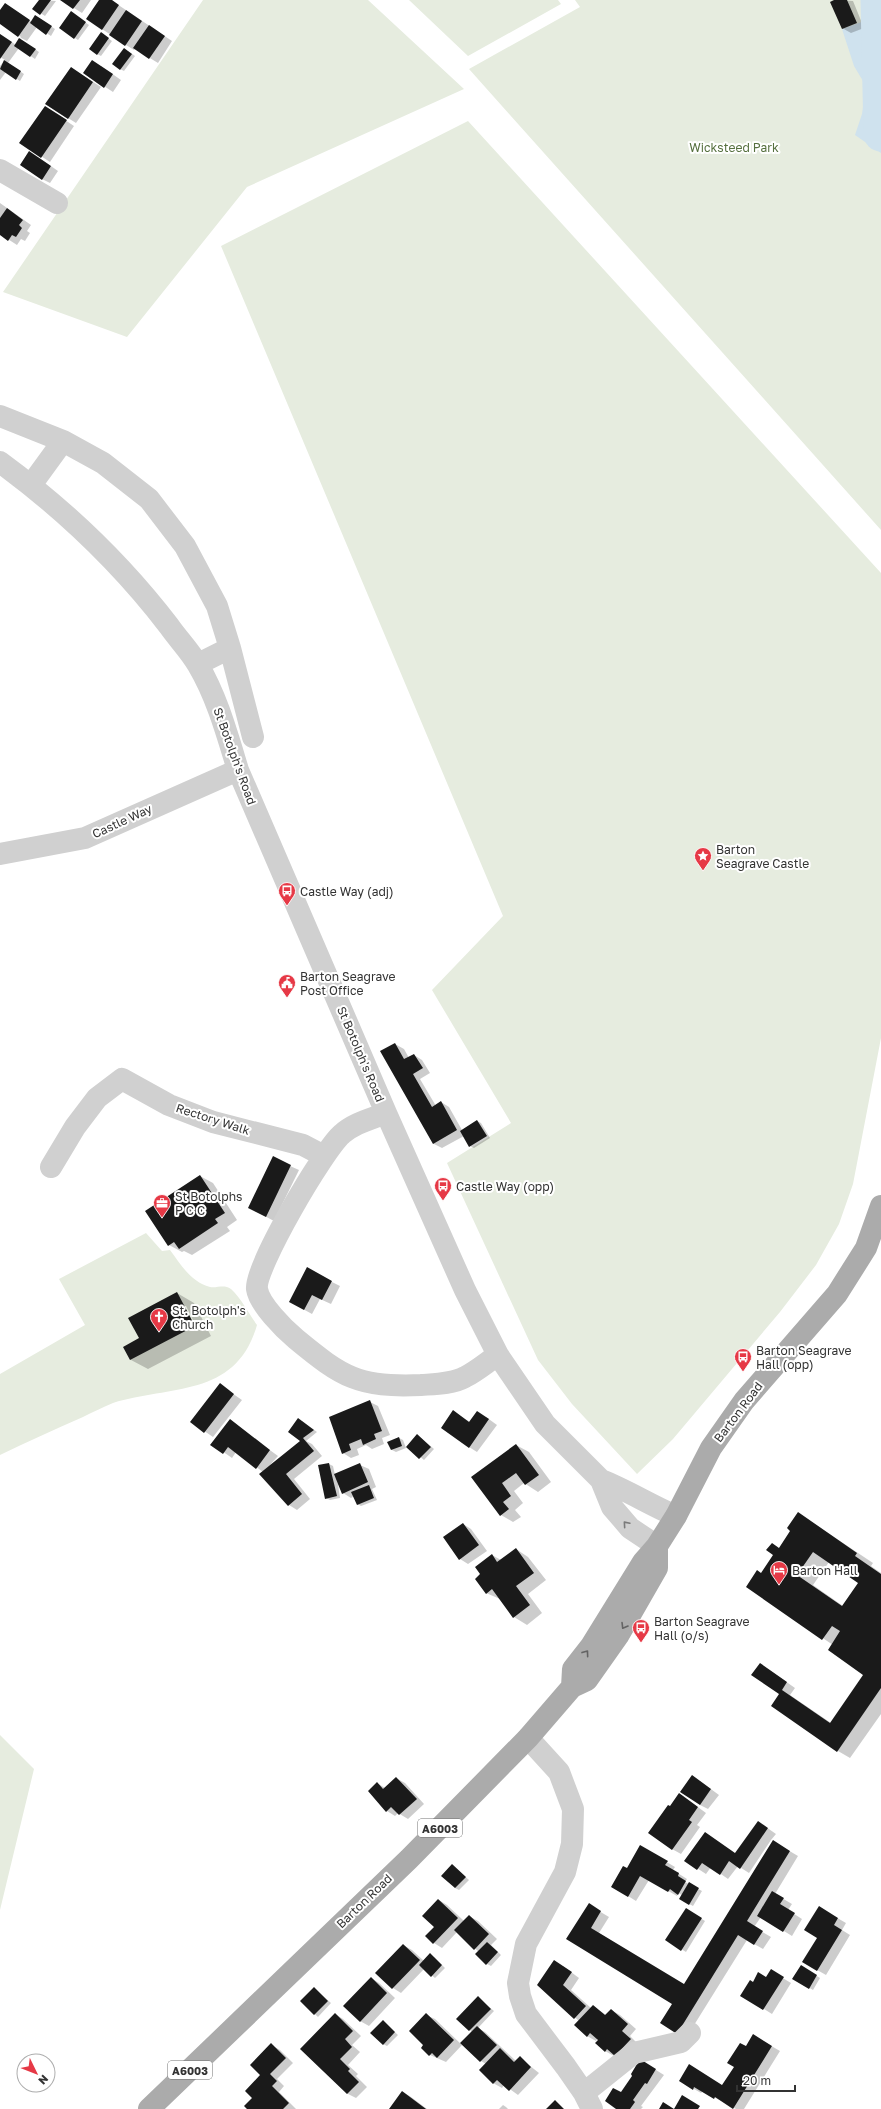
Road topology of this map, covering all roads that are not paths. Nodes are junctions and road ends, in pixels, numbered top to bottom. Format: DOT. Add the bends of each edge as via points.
graph roads {
  1 [pos="0,170"];
  2 [pos="57,203"];
  3 [pos="0,416"];
  4 [pos="63,441"];
  5 [pos="0,462"];
  6 [pos="31,485"];
  7 [pos="230,648"];
  8 [pos="198,664"];
  9 [pos="253,737"];
  10 [pos="238,770"];
  11 [pos="1,849"];
  12 [pos="386,1113"];
  13 [pos="324,1156"];
  14 [pos="51,1167"];
  15 [pos="881,1206"];
  16 [pos="498,1355"];
  17 [pos="601,1480"];
  18 [pos="676,1516"];
  19 [pos="657,1546"];
  20 [pos="528,1738"];
  21 [pos="690,2033"];
  22 [pos="588,2101"];
  23 [pos="149,2109"];
  1 -- 2 [label="street"];
  3 -- 4 [label="street"];
  4 -- 6 [label="street"];
  4 -- 7 [label="street" via="102,463 149,499 185,546 216,606"];
  5 -- 6 [label="street, St Botolph's Road"];
  6 -- 8 [label="street, St Botolph's Road" via="98,544 140,588"];
  7 -- 8 [label="street"];
  7 -- 9 [label="street"];
  8 -- 10 [label="street, St Botolph's Road" via="219,711"];
  10 -- 11 [label="street, Castle Way" via="85,838"];
  10 -- 12 [label="street, St Botolph's Road"];
  12 -- 13 [label="street" via="351,1127"];
  12 -- 16 [label="street, St Botolph's Road" via="465,1290"];
  13 -- 14 [label="street, Rectory Walk" via="303,1145 212,1122 169,1105 122,1079 97,1098 75,1127"];
  13 -- 16 [label="street" via="279,1232 261,1269 257,1289 267,1308 290,1334 323,1362 359,1381 375,1385 404,1386 453,1381 465,1377"];
  15 -- 18 [label="main road, Barton Road" via="866,1248 837,1294 744,1401 711,1448"];
  16 -- 17 [label="street, St Botolph's Road" via="545,1424"];
  17 -- 18 [label="street, St Botolph's Road"];
  19 -- 17 [label="street, St Botolph's Road, one-way" via="630,1528 612,1507"];
  18 -- 19 [label="main road, Barton Road"];
  19 -- 20 [label="main road, Barton Road / A6003" via="657,1568 618,1636 587,1680 572,1687"];
  20 -- 22 [label="street" via="559,1772 573,1809 572,1844 565,1872 526,1944 518,1983 520,1996 526,2014"];
  20 -- 23 [label="main road, Barton Road / A6003" via="409,1859"];
  21 -- 22 [label="street" via="681,2042 634,2053"];
}
